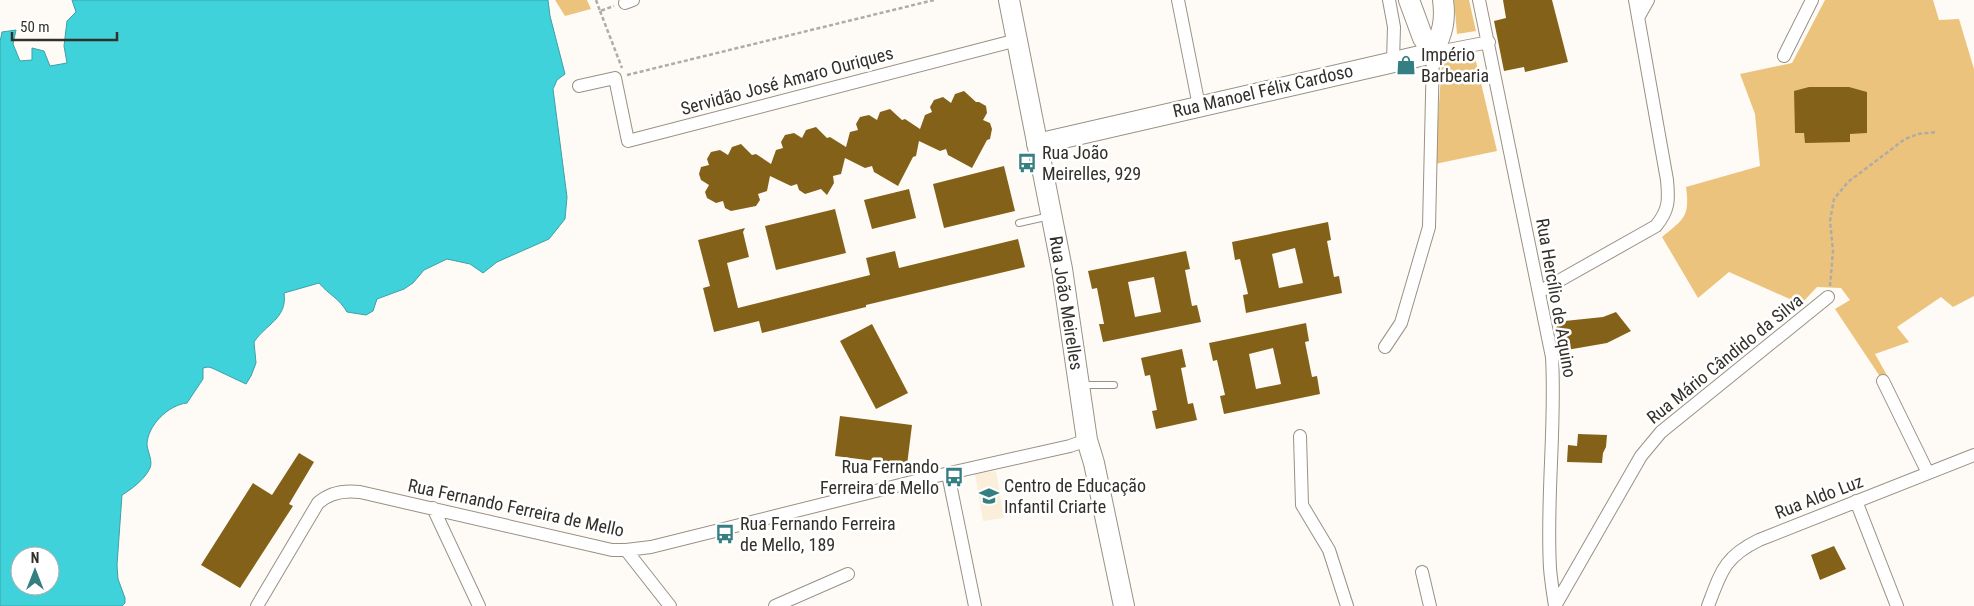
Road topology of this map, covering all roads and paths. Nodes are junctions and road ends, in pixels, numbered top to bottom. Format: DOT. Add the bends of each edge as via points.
graph roads {
  1 [pos="596,0"];
  2 [pos="934,0"];
  3 [pos="1009,0"];
  4 [pos="1178,0"];
  5 [pos="1389,0"];
  6 [pos="1409,0"];
  7 [pos="1442,0"];
  8 [pos="1479,0"];
  9 [pos="1635,0"];
  10 [pos="1648,0"];
  11 [pos="1812,0"];
  12 [pos="629,1"];
  13 [pos="600,11"];
  14 [pos="1639,16"];
  15 [pos="1017,40"];
  16 [pos="1489,42"];
  17 [pos="1433,53"];
  18 [pos="1784,56"];
  19 [pos="1393,61"];
  20 [pos="620,76"];
  21 [pos="579,86"];
  22 [pos="1199,106"];
  23 [pos="1938,132"];
  24 [pos="1038,144"];
  25 [pos="1051,215"];
  26 [pos="1019,223"];
  27 [pos="1539,292"];
  28 [pos="1828,297"];
  29 [pos="1386,347"];
  30 [pos="1882,381"];
  31 [pos="1079,385"];
  32 [pos="1114,385"];
  33 [pos="1300,436"];
  34 [pos="1087,440"];
  35 [pos="1974,455"];
  36 [pos="1928,473"];
  37 [pos="948,474"];
  38 [pos="1856,502"];
  39 [pos="433,508"];
  40 [pos="626,550"];
  41 [pos="1422,572"];
  42 [pos="848,574"];
  43 [pos="257,606"];
  44 [pos="479,606"];
  45 [pos="670,606"];
  46 [pos="775,606"];
  47 [pos="975,606"];
  48 [pos="1124,606"];
  49 [pos="1347,606"];
  50 [pos="1430,606"];
  51 [pos="1555,606"];
  52 [pos="1708,606"];
  53 [pos="1897,606"];
  1 -- 13 [label="path"];
  2 -- 20 [label="path"];
  3 -- 15 [label="main road, Rua João Meirelles"];
  4 -- 22 [label="street"];
  5 -- 19 [label="street" via="1394,27"];
  6 -- 17 [label="main road" via="1423,38"];
  7 -- 17 [label="main road" via="1444,27"];
  8 -- 16 [label="street, Rua Hercílio de Aquino"];
  9 -- 14 [label="street"];
  10 -- 14 [label="street"];
  11 -- 18 [label="street"];
  12 -- 13 [label="path"];
  13 -- 20 [label="path"];
  14 -- 27 [label="street" via="1667,180 1669,198 1666,214 1656,226"];
  15 -- 20 [label="street, Servidão José Amaro Ouriques" via="628,141"];
  15 -- 24 [label="main road, Rua João Meirelles"];
  16 -- 17 [label="street, Rua Manoel Félix Cardoso"];
  16 -- 27 [label="street, Rua Hercílio de Aquino"];
  17 -- 19 [label="main road, Rua Manoel Félix Cardoso"];
  17 -- 29 [label="street" via="1429,227 1401,323"];
  19 -- 22 [label="main road, Rua Manoel Félix Cardoso"];
  20 -- 21 [label="street"];
  22 -- 24 [label="main road, Rua Manoel Félix Cardoso"];
  23 -- 28 [label="path" via="1905,139 1848,182 1834,199 1830,221 1833,251"];
  24 -- 25 [label="main road, Rua João Meirelles"];
  25 -- 26 [label="lane"];
  25 -- 31 [label="main road, Rua João Meirelles" via="1065,268"];
  27 -- 51 [label="street, Rua Hercílio de Aquino" via="1552,357 1554,392 1550,452 1550,568"];
  28 -- 51 [label="street, Rua Mário Cândido da Silva" via="1649,445"];
  30 -- 36 [label="street"];
  31 -- 32 [label="lane"];
  31 -- 34 [label="main road, Rua João Meirelles"];
  33 -- 49 [label="street" via="1302,504 1330,550"];
  34 -- 37 [label="street, Rua Fernando Ferreira de Mello"];
  34 -- 48 [label="main road, Rua João Meirelles"];
  35 -- 36 [label="street, Rua Aldo Luz"];
  36 -- 38 [label="street, Rua Aldo Luz"];
  37 -- 40 [label="street, Rua Fernando Ferreira de Mello" via="663,544"];
  37 -- 47 [label="street"];
  38 -- 52 [label="street, Rua Aldo Luz" via="1742,548 1726,564"];
  38 -- 53 [label="street"];
  39 -- 40 [label="street, Rua Fernando Ferreira de Mello" via="612,550"];
  39 -- 43 [label="street, Rua Fernando Ferreira de Mello" via="360,492 340,492 324,497"];
  39 -- 44 [label="street"];
  40 -- 45 [label="street"];
  41 -- 50 [label="street"];
  42 -- 46 [label="street"];
}
